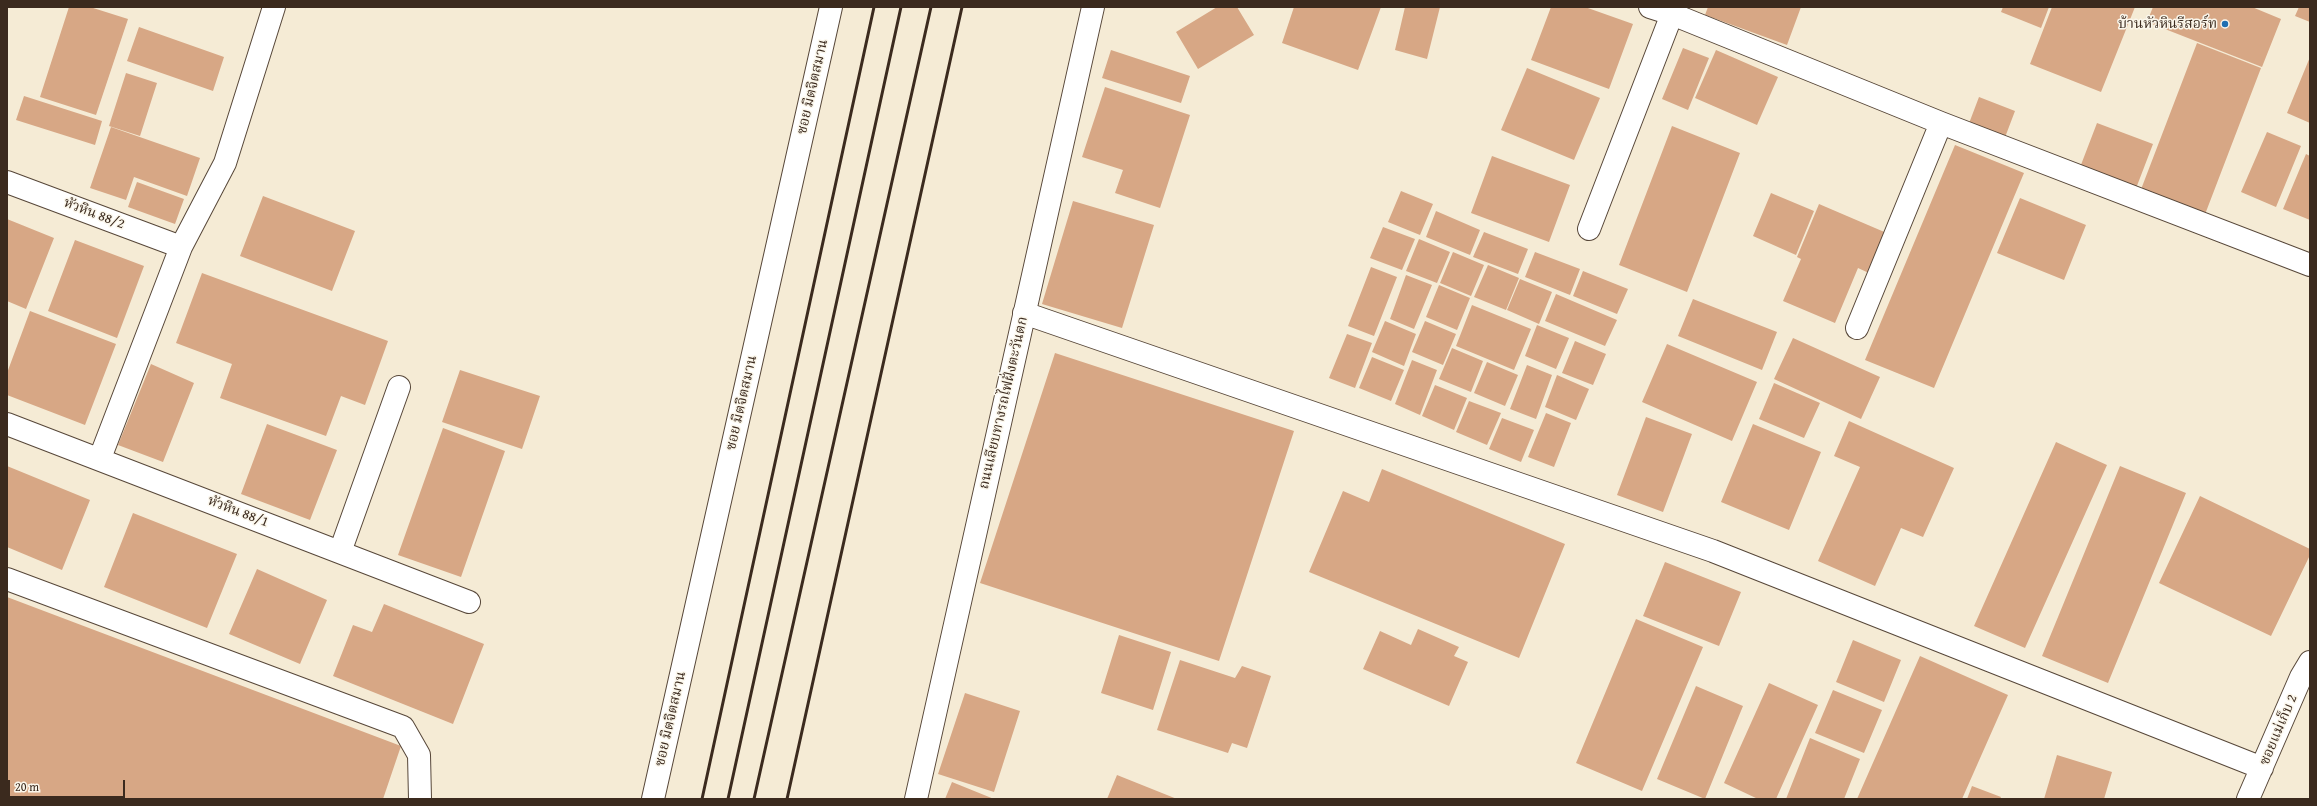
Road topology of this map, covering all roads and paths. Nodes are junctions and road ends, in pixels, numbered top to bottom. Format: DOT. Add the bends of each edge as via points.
graph roads {
  1 [pos="274,7"];
  2 [pos="831,7"];
  3 [pos="1093,7"];
  4 [pos="1650,7"];
  5 [pos="1672,14"];
  6 [pos="1941,123"];
  7 [pos="7,182"];
  8 [pos="1589,229"];
  9 [pos="181,247"];
  10 [pos="2310,265"];
  11 [pos="1024,313"];
  12 [pos="1856,328"];
  13 [pos="399,387"];
  14 [pos="7,424"];
  15 [pos="100,458"];
  16 [pos="340,552"];
  17 [pos="7,579"];
  18 [pos="469,602"];
  19 [pos="2310,662"];
  20 [pos="2262,768"];
  21 [pos="420,799"];
  22 [pos="653,799"];
  23 [pos="916,799"];
  24 [pos="2248,799"];
  1 -- 9 [label="street" via="226,163"];
  2 -- 22 [label="street, ซอย มิตจิตสมาน"];
  3 -- 11 [label="street, ถนนเลียบทางรถไฟฝั่งตะวันตก"];
  4 -- 5 [label="street"];
  5 -- 6 [label="street"];
  5 -- 8 [label="street"];
  6 -- 10 [label="street"];
  6 -- 12 [label="street"];
  7 -- 9 [label="street, หัวหิน 88/2"];
  9 -- 15 [label="street"];
  11 -- 20 [label="street" via="1713,551"];
  11 -- 23 [label="street, ถนนเลียบทางรถไฟฝั่งตะวันตก"];
  13 -- 16 [label="street"];
  14 -- 15 [label="street, หัวหิน 88/1"];
  15 -- 16 [label="street, หัวหิน 88/1"];
  16 -- 18 [label="street, หัวหิน 88/1"];
  17 -- 21 [label="street" via="152,642 403,727 419,755"];
  19 -- 20 [label="street, ซอยแม่เก็บ 2" via="2301,677"];
  20 -- 24 [label="street, ซอยแม่เก็บ 2"];
}
